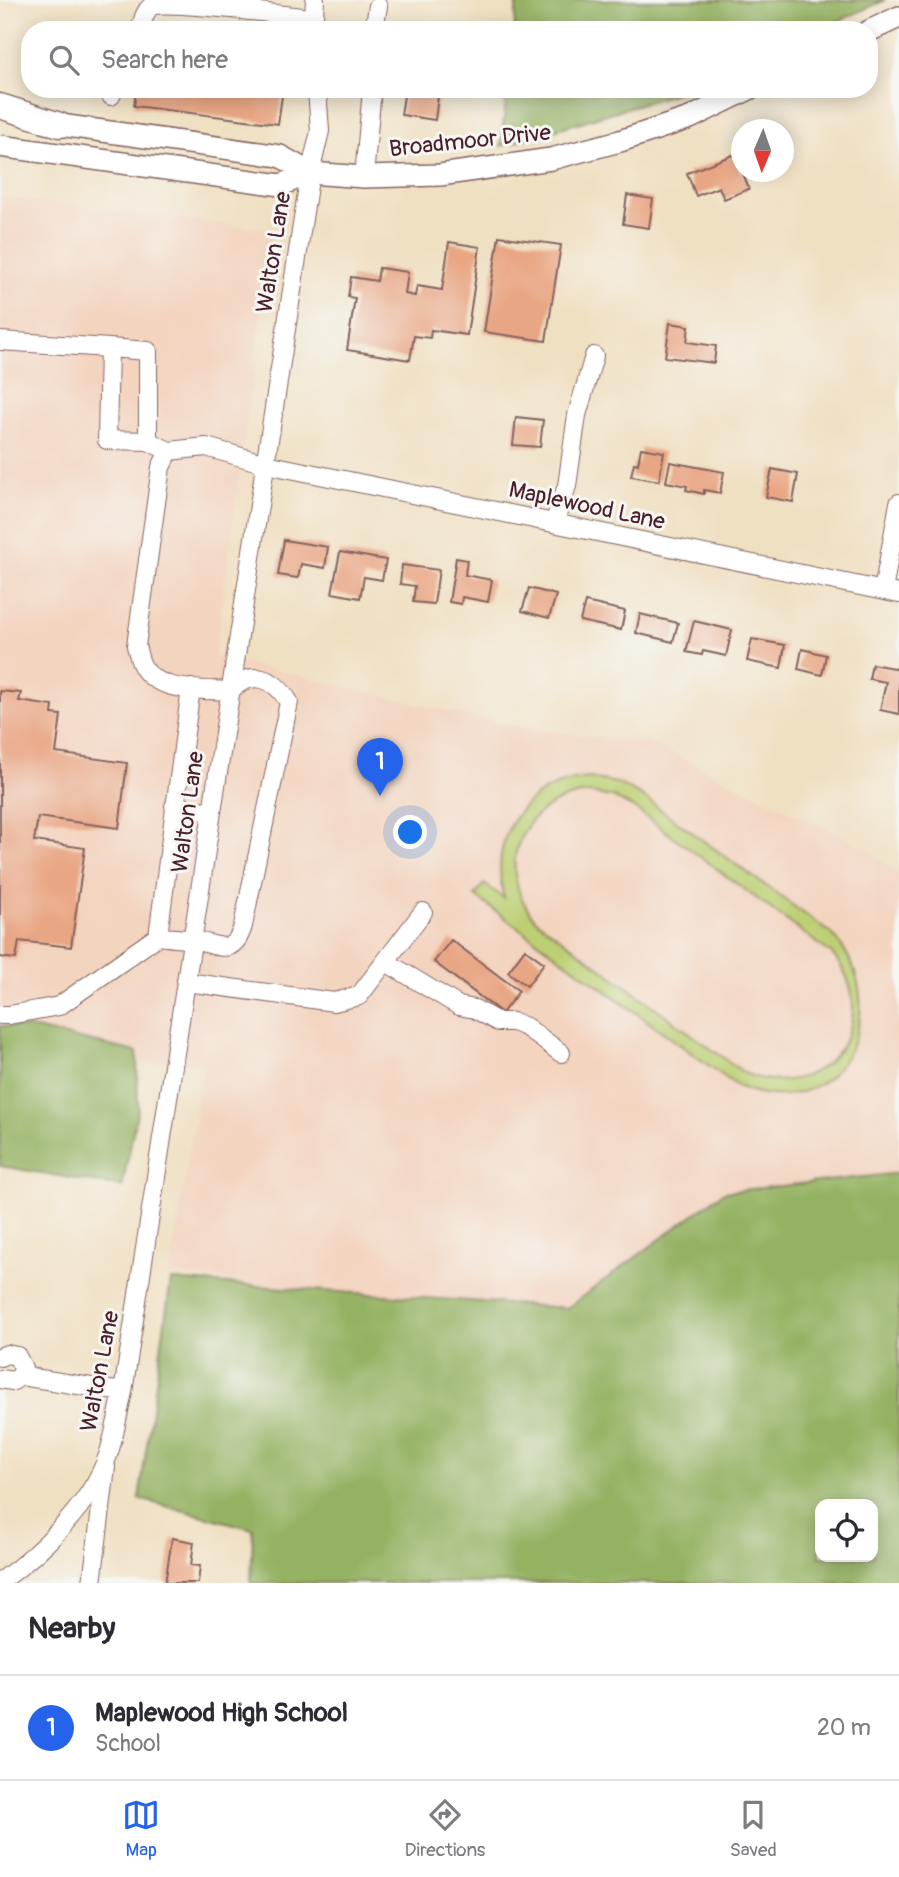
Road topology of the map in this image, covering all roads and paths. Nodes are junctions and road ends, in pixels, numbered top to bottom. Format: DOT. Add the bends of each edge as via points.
graph roads {
  1 [pos="315,0"];
  2 [pos="378,6"];
  3 [pos="143,21"];
  4 [pos="297,21"];
  5 [pos="312,21"];
  6 [pos="376,21"];
  7 [pos="898,21"];
  8 [pos="878,29"];
  9 [pos="318,98"];
  10 [pos="371,98"];
  11 [pos="731,98"];
  12 [pos="0,106"];
  13 [pos="0,117"];
  14 [pos="60,125"];
  15 [pos="0,146"];
  16 [pos="310,173"];
  17 [pos="364,177"];
  18 [pos="0,341"];
  19 [pos="109,348"];
  20 [pos="594,356"];
  21 [pos="148,441"];
  22 [pos="169,451"];
  23 [pos="266,464"];
  24 [pos="899,503"];
  25 [pos="554,523"];
  26 [pos="891,593"];
  27 [pos="191,688"];
  28 [pos="230,691"];
  29 [pos="174,806"];
  30 [pos="212,812"];
  31 [pos="424,912"];
  32 [pos="158,936"];
  33 [pos="194,940"];
  34 [pos="386,962"];
  35 [pos="186,982"];
  36 [pos="0,1015"];
  37 [pos="561,1053"];
  38 [pos="0,1357"];
  39 [pos="22,1372"];
  40 [pos="0,1378"];
  41 [pos="124,1387"];
  42 [pos="108,1457"];
  43 [pos="0,1583"];
  44 [pos="92,1583"];
  1 -- 5 [label="street"];
  2 -- 6 [label="street"];
  3 -- 4 [label="street" via="154,4 169,2 229,7"];
  7 -- 8 [label="main road"];
  9 -- 16 [label="street, Walton Lane" via="320,131"];
  10 -- 17 [label="street"];
  11 -- 17 [label="main road, Broadmoor Drive" via="690,118 551,159 440,174"];
  12 -- 14 [label="highway"];
  13 -- 14 [label="main road, Broadmoor Drive"];
  14 -- 16 [label="main road, Broadmoor Drive" via="280,156"];
  15 -- 16 [label="main road, Broadmoor Drive" via="281,185"];
  16 -- 17 [label="main road, Broadmoor Drive"];
  16 -- 23 [label="street, Walton Lane"];
  18 -- 19 [label="street"];
  19 -- 21 [label="street" via="148,351"];
  19 -- 21 [label="street" via="107,440"];
  20 -- 25 [label="street" via="577,415 567,486"];
  21 -- 22 [label="street"];
  22 -- 23 [label="street, Maplewood Lane" via="206,447"];
  22 -- 27 [label="street" via="161,467 136,646 143,668 162,684"];
  23 -- 25 [label="street, Maplewood Lane"];
  23 -- 28 [label="street, Walton Lane"];
  24 -- 26 [label="street"];
  25 -- 26 [label="street, Maplewood Lane"];
  27 -- 28 [label="street"];
  27 -- 29 [label="street"];
  28 -- 30 [label="street, Walton Lane"];
  28 -- 33 [label="street" via="250,678 268,681 281,688 289,702 288,711 239,939 221,948"];
  29 -- 30 [label="street"];
  29 -- 32 [label="street"];
  30 -- 33 [label="street, Walton Lane"];
  31 -- 34 [label="street"];
  32 -- 33 [label="street"];
  32 -- 36 [label="street" via="60,1006"];
  33 -- 35 [label="street, Walton Lane"];
  34 -- 35 [label="street" via="359,996 334,1002"];
  34 -- 37 [label="street" via="459,1006 526,1027"];
  35 -- 41 [label="street, Walton Lane"];
  38 -- 39 [label="street" via="17,1356"];
  39 -- 40 [label="street" via="9,1382"];
  39 -- 41 [label="street"];
  41 -- 42 [label="street, Walton Lane"];
  42 -- 43 [label="street, Walton Lane" via="61,1529"];
  42 -- 44 [label="street, Walton Lane"];
}
